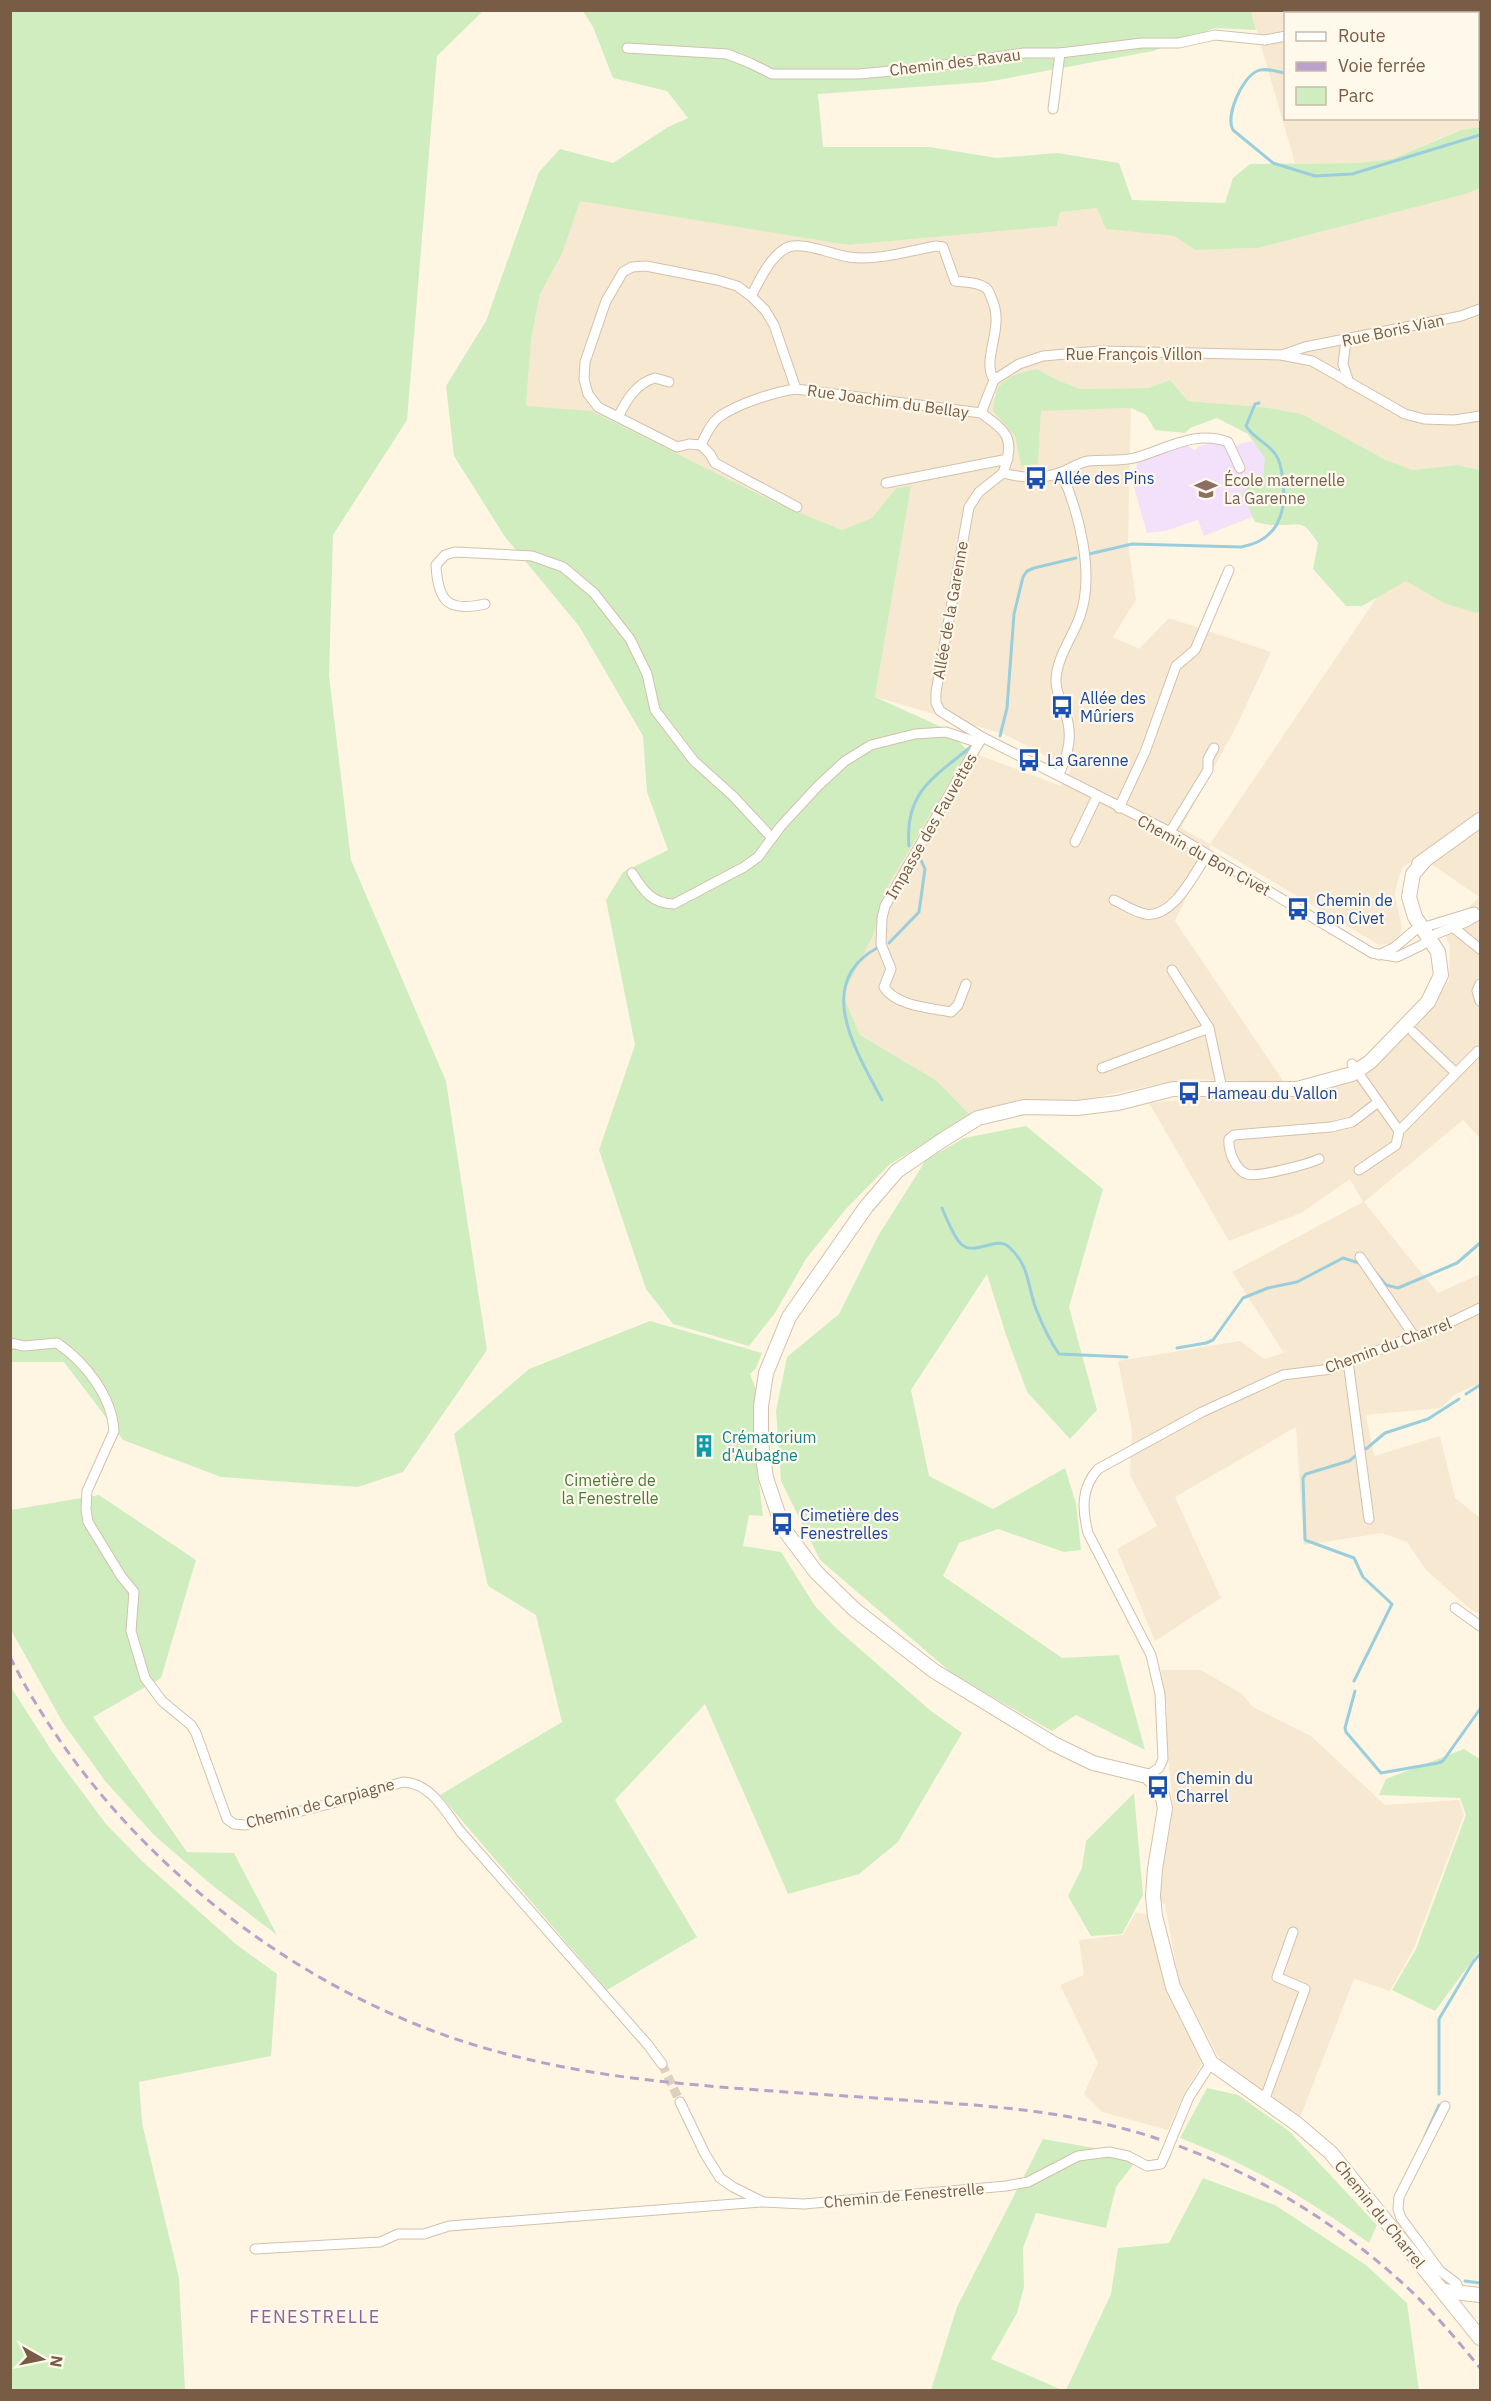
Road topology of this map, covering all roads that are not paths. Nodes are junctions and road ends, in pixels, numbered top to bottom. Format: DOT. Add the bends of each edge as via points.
graph roads {
  1 [pos="1284,36"];
  2 [pos="627,48"];
  3 [pos="1060,53"];
  4 [pos="1053,109"];
  5 [pos="751,296"];
  6 [pos="1480,309"];
  7 [pos="1346,340"];
  8 [pos="1305,347"];
  9 [pos="1281,355"];
  10 [pos="994,380"];
  11 [pos="669,382"];
  12 [pos="1348,383"];
  13 [pos="796,389"];
  14 [pos="981,414"];
  15 [pos="1480,416"];
  16 [pos="618,417"];
  17 [pos="701,445"];
  18 [pos="1008,459"];
  19 [pos="1240,468"];
  20 [pos="1061,472"];
  21 [pos="1003,473"];
  22 [pos="886,483"];
  23 [pos="797,507"];
  24 [pos="1229,570"];
  25 [pos="485,604"];
  26 [pos="981,740"];
  27 [pos="1214,748"];
  28 [pos="1059,774"];
  29 [pos="1097,796"];
  30 [pos="1119,808"];
  31 [pos="1480,820"];
  32 [pos="1170,832"];
  33 [pos="772,838"];
  34 [pos="1075,842"];
  35 [pos="1207,855"];
  36 [pos="632,873"];
  37 [pos="1114,900"];
  38 [pos="1480,907"];
  39 [pos="1480,914"];
  40 [pos="1454,928"];
  41 [pos="1423,935"];
  42 [pos="1480,949"];
  43 [pos="1378,955"];
  44 [pos="1172,970"];
  45 [pos="966,984"];
  46 [pos="1480,984"];
  47 [pos="1480,1001"];
  48 [pos="1209,1028"];
  49 [pos="1413,1032"];
  50 [pos="1478,1051"];
  51 [pos="1102,1068"];
  52 [pos="1354,1068"];
  53 [pos="1456,1073"];
  54 [pos="1222,1089"];
  55 [pos="1377,1102"];
  56 [pos="1399,1131"];
  57 [pos="1319,1159"];
  58 [pos="1359,1170"];
  59 [pos="1360,1257"];
  60 [pos="1480,1308"];
  61 [pos="1414,1336"];
  62 [pos="10,1343"];
  63 [pos="1347,1361"];
  64 [pos="1369,1519"];
  65 [pos="1455,1608"];
  66 [pos="1480,1626"];
  67 [pos="1147,1776"];
  68 [pos="1293,1932"];
  69 [pos="662,2064"];
  70 [pos="1211,2064"];
  71 [pos="1264,2101"];
  72 [pos="680,2102"];
  73 [pos="1445,2106"];
  74 [pos="763,2202"];
  75 [pos="255,2249"];
  76 [pos="1444,2291"];
  77 [pos="1460,2291"];
  78 [pos="1480,2295"];
  79 [pos="1480,2338"];
  1 -- 3 [label="street, Chemin des Ravau" via="1265,40 1215,35 1179,43 1142,43"];
  2 -- 3 [label="street, Chemin des Ravau" via="727,54 772,75 859,74 1024,53"];
  3 -- 4 [label="street"];
  5 -- 10 [label="street" via="769,264 787,247 800,245 867,259 943,247 955,281 988,290 995,307 997,324 988,366"];
  5 -- 13 [label="street, Rue Joachim du Bellay" via="774,325"];
  5 -- 16 [label="street, Rue Joachim du Bellay" via="737,286 717,280 646,266 623,272 606,301 585,362 584,379 588,394 598,407"];
  6 -- 7 [label="street, Rue Boris Vian"];
  7 -- 8 [label="street, Rue Boris Vian"];
  7 -- 12 [label="street" via="1343,364"];
  8 -- 9 [label="street, Rue François Villon"];
  9 -- 10 [label="street, Rue François Villon" via="1099,351 1043,356 1019,364"];
  9 -- 12 [label="street, Rue François Villon" via="1312,361"];
  10 -- 14 [label="street"];
  11 -- 16 [label="street" via="655,378 641,386 628,398"];
  12 -- 15 [label="street, Rue François Villon" via="1405,414 1424,419"];
  13 -- 14 [label="street, Rue Joachim du Bellay"];
  13 -- 17 [label="street, Rue Joachim du Bellay" via="779,392 719,418"];
  14 -- 18 [label="street" via="1004,429 1010,441"];
  16 -- 17 [label="street, Rue Joachim du Bellay" via="677,447"];
  17 -- 23 [label="street" via="715,463"];
  18 -- 21 [label="street"];
  18 -- 22 [label="street"];
  19 -- 20 [label="street" via="1228,442 1187,439 1127,460 1089,461"];
  20 -- 21 [label="street" via="1028,479"];
  20 -- 28 [label="street" via="1075,510 1086,574 1080,615 1056,681 1070,731"];
  21 -- 26 [label="street, Allée de la Garenne" via="979,492 969,507 936,692 940,711"];
  24 -- 30 [label="street" via="1195,650 1176,666 1145,752"];
  25 -- 33 [label="street" via="463,609 446,602 437,583 436,565 445,555 454,552 532,556 563,567 594,592 630,639 647,674 655,710 694,761"];
  26 -- 28 [label="street"];
  26 -- 33 [label="street" via="946,732 915,734 871,745 845,761 818,786"];
  26 -- 45 [label="street, Impasse des Fauvettes" via="885,906 882,918 881,944 891,969 885,987 890,996 951,1012"];
  27 -- 32 [label="street" via="1208,770"];
  28 -- 29 [label="street, Chemin du Bon Civet"];
  29 -- 30 [label="street, Chemin du Bon Civet"];
  29 -- 34 [label="street"];
  30 -- 32 [label="street, Chemin du Bon Civet"];
  31 -- 41 [label="street" via="1425,860 1413,874 1409,897"];
  32 -- 35 [label="street, Chemin du Bon Civet"];
  33 -- 36 [label="street" via="744,867 674,904 662,904 644,892"];
  35 -- 37 [label="street" via="1172,905 1163,911 1143,914"];
  35 -- 43 [label="street, Chemin du Bon Civet"];
  38 -- 41 [label="street"];
  39 -- 40 [label="street"];
  40 -- 41 [label="street"];
  40 -- 42 [label="street"];
  41 -- 43 [label="street"];
  41 -- 43 [label="street" via="1397,957"];
  41 -- 52 [label="street" via="1433,966 1430,983 1422,997"];
  41 -- 52 [label="street" via="1438,952 1441,975 1437,987 1428,1002 1370,1062"];
  44 -- 48 [label="street"];
  46 -- 47 [label="street"];
  48 -- 51 [label="street"];
  48 -- 54 [label="street"];
  49 -- 53 [label="street"];
  50 -- 53 [label="street"];
  52 -- 54 [label="street" via="1297,1089"];
  52 -- 55 [label="street"];
  53 -- 56 [label="street"];
  54 -- 67 [label="street" via="1173,1089 1118,1103 1077,1108 1024,1107 978,1118 897,1171 866,1207 789,1317 770,1360 761,1406 766,1478 783,1528 816,1572 842,1598 934,1671 1054,1744 1093,1763"];
  55 -- 56 [label="street"];
  55 -- 57 [label="street" via="1352,1122 1234,1135 1228,1147 1239,1170 1248,1175"];
  56 -- 58 [label="street" via="1396,1144"];
  59 -- 61 [label="street"];
  60 -- 61 [label="street, Chemin du Charrel"];
  61 -- 63 [label="street, Chemin du Charrel"];
  62 -- 69 [label="street, Chemin de Carpiagne" via="57,1343 82,1364 108,1406 114,1431 87,1491 88,1522 134,1592 131,1631 145,1678 162,1701 196,1733 227,1820 245,1825 415,1782 433,1795"];
  63 -- 64 [label="street"];
  63 -- 67 [label="street, Chemin du Charrel" via="1331,1369 1283,1375 1162,1433 1098,1469 1091,1477 1083,1500 1088,1533 1151,1654 1160,1694 1163,1759 1159,1768"];
  65 -- 66 [label="street"];
  67 -- 70 [label="street, Chemin du Charrel" via="1158,1787 1164,1802 1155,1869 1155,1916 1173,1987"];
  68 -- 71 [label="street" via="1277,1977 1305,1989"];
  70 -- 71 [label="street, Chemin du Charrel"];
  70 -- 74 [label="street, Chemin de Fenestrelle, bridge" via="1189,2097 1161,2164 1147,2166 1109,2152 1078,2156 1028,2182 1006,2186 804,2204"];
  71 -- 76 [label="street, Chemin du Charrel" via="1331,2153"];
  72 -- 74 [label="street, Chemin de Fenestrelle" via="720,2178"];
  73 -- 77 [label="street" via="1399,2197 1398,2209 1440,2271"];
  74 -- 75 [label="street" via="449,2226 424,2234 398,2234 380,2242"];
  76 -- 77 [label="street"];
  76 -- 79 [label="street, Chemin du Charrel"];
  77 -- 78 [label="street"];
}
